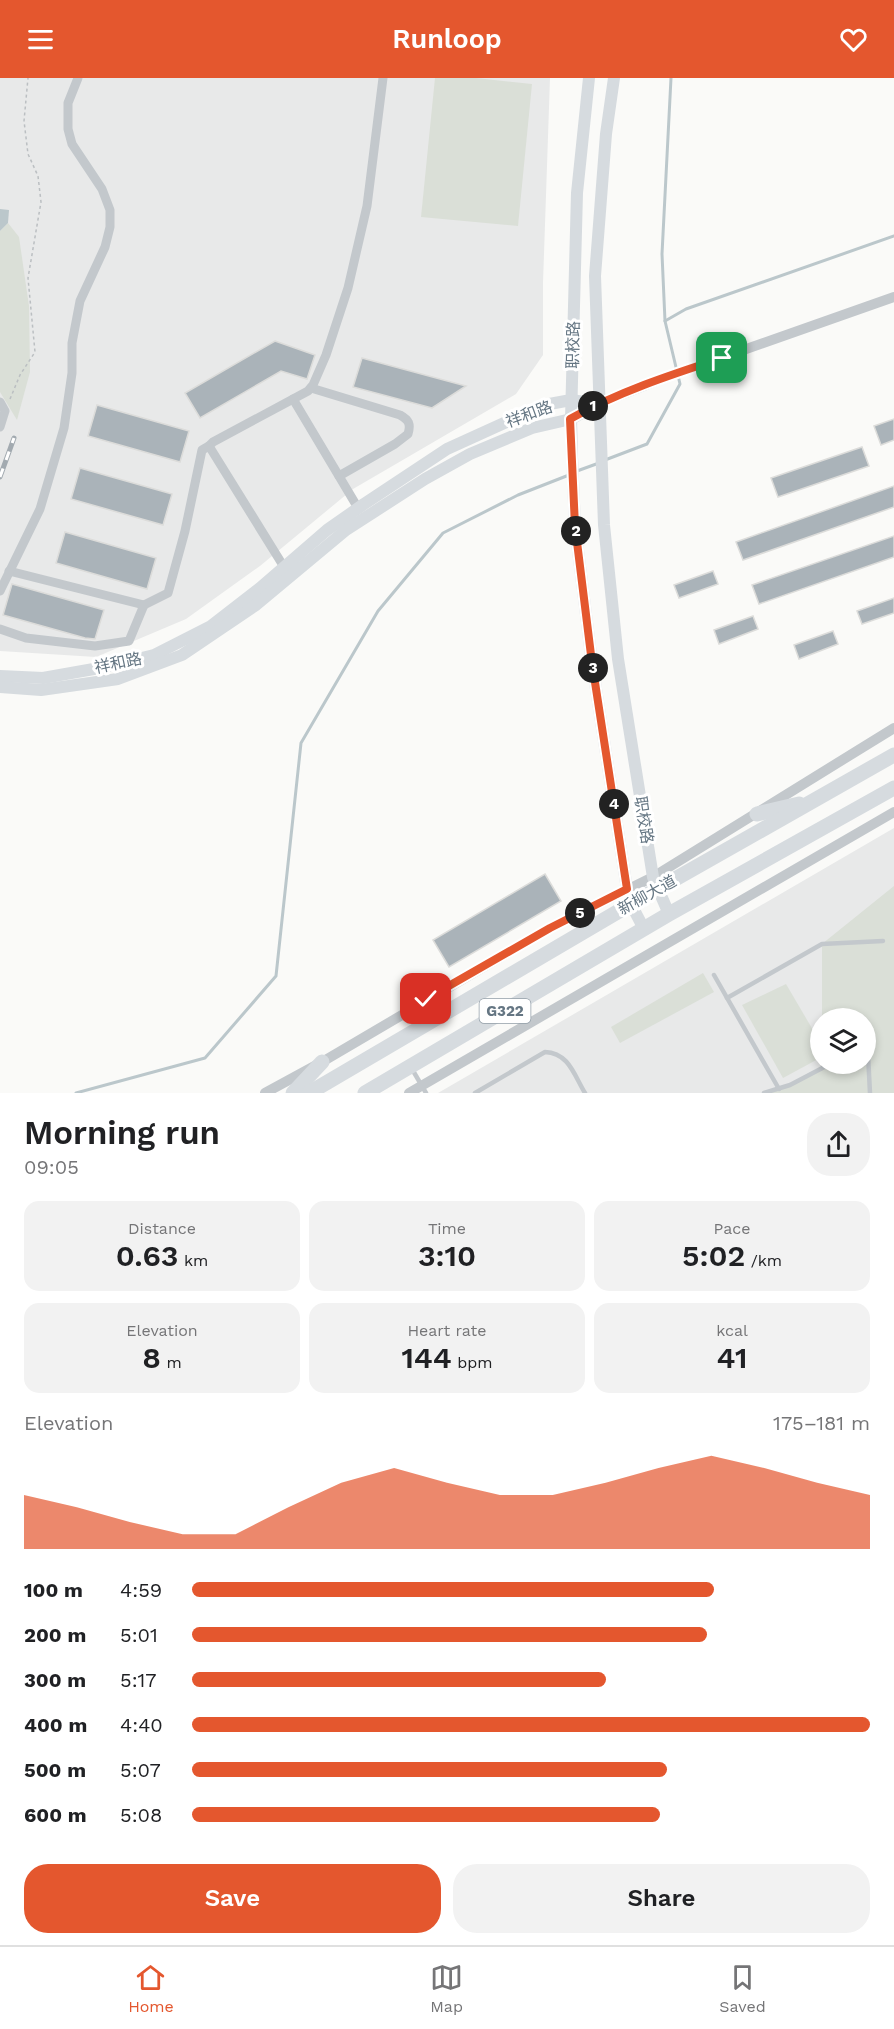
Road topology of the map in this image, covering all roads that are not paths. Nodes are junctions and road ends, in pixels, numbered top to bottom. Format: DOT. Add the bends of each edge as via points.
graph roads {
  1 [pos="78,78"];
  2 [pos="383,78"];
  3 [pos="589,78"];
  4 [pos="614,78"];
  5 [pos="894,297"];
  6 [pos="311,388"];
  7 [pos="293,399"];
  8 [pos="571,400"];
  9 [pos="598,404"];
  10 [pos="3,406"];
  11 [pos="570,419"];
  12 [pos="0,427"];
  13 [pos="209,447"];
  14 [pos="339,476"];
  15 [pos="358,508"];
  16 [pos="284,567"];
  17 [pos="9,571"];
  18 [pos="0,591"];
  19 [pos="144,605"];
  20 [pos="0,629"];
  21 [pos="0,676"];
  22 [pos="0,687"];
  23 [pos="894,729"];
  24 [pos="894,754"];
  25 [pos="894,788"];
  26 [pos="817,800"];
  27 [pos="894,812"];
  28 [pos="757,814"];
  29 [pos="655,883"];
  30 [pos="627,889"];
  31 [pos="631,904"];
  32 [pos="669,914"];
  33 [pos="644,929"];
  34 [pos="883,941"];
  35 [pos="714,975"];
  36 [pos="728,998"];
  37 [pos="322,1062"];
  38 [pos="411,1066"];
  39 [pos="811,1074"];
  40 [pos="869,1074"];
  41 [pos="424,1089"];
  42 [pos="779,1089"];
  43 [pos="265,1093"];
  44 [pos="293,1093"];
  45 [pos="309,1093"];
  46 [pos="365,1093"];
  47 [pos="410,1093"];
  48 [pos="475,1093"];
  49 [pos="585,1093"];
  50 [pos="764,1093"];
  51 [pos="870,1093"];
  1 -- 17 [label="street" via="68,104 68,129 72,144 102,189 110,210 110,226 105,247 80,301 64,428 40,509"];
  2 -- 6 [label="street" via="367,206 350,278 326,355"];
  3 -- 8 [label="main road, 职校路" via="577,193"];
  4 -- 9 [label="main road, 职校路" via="595,276"];
  5 -- 9 [label="street"];
  6 -- 7 [label="street"];
  6 -- 14 [label="street" via="400,415 410,426 408,434 395,444"];
  7 -- 13 [label="street"];
  7 -- 14 [label="street"];
  8 -- 9 [label="main road, 祥和路"];
  8 -- 11 [label="main road, 职校路"];
  8 -- 15 [label="main road, 祥和路" via="525,412 447,449"];
  9 -- 11 [label="main road, 祥和路"];
  9 -- 29 [label="main road, 职校路" via="604,525 618,659"];
  10 -- 12 [label="street"];
  11 -- 22 [label="main road, 祥和路" via="532,428 470,454 425,479 346,530 256,605 182,655 118,679 41,690"];
  11 -- 30 [label="main road, 职校路" via="575,526"];
  13 -- 16 [label="street"];
  13 -- 19 [label="street" via="202,450 168,593"];
  14 -- 15 [label="street"];
  15 -- 16 [label="main road, 祥和路"];
  16 -- 21 [label="main road, 祥和路" via="211,626 154,655 43,678"];
  17 -- 18 [label="street"];
  17 -- 19 [label="street"];
  19 -- 20 [label="street" via="129,641 95,646 26,638"];
  23 -- 28 [label="street"];
  24 -- 26 [label="highway, 新柳大道 / G322"];
  25 -- 32 [label="highway, 新柳大道 / G322"];
  26 -- 28 [label="highway"];
  26 -- 29 [label="highway, 新柳大道 / G322"];
  27 -- 41 [label="street"];
  28 -- 29 [label="street"];
  29 -- 30 [label="street"];
  29 -- 31 [label="highway, 新柳大道 / G322"];
  29 -- 32 [label="main road, 职校路"];
  30 -- 31 [label="main road, 职校路"];
  30 -- 37 [label="street" via="550,928"];
  31 -- 33 [label="main road, 职校路"];
  31 -- 45 [label="highway, 新柳大道 / G322"];
  32 -- 33 [label="highway, 新柳大道 / G322"];
  33 -- 38 [label="highway, 新柳大道 / G322"];
  34 -- 36 [label="lane" via="822,944"];
  35 -- 36 [label="lane"];
  36 -- 42 [label="lane"];
  37 -- 43 [label="street"];
  37 -- 44 [label="highway"];
  38 -- 41 [label="lane"];
  38 -- 46 [label="highway, 新柳大道 / G322"];
  39 -- 42 [label="lane"];
  40 -- 51 [label="lane"];
  41 -- 47 [label="street"];
  42 -- 50 [label="lane"];
  48 -- 49 [label="lane" via="545,1052 555,1052 565,1059"];
}
